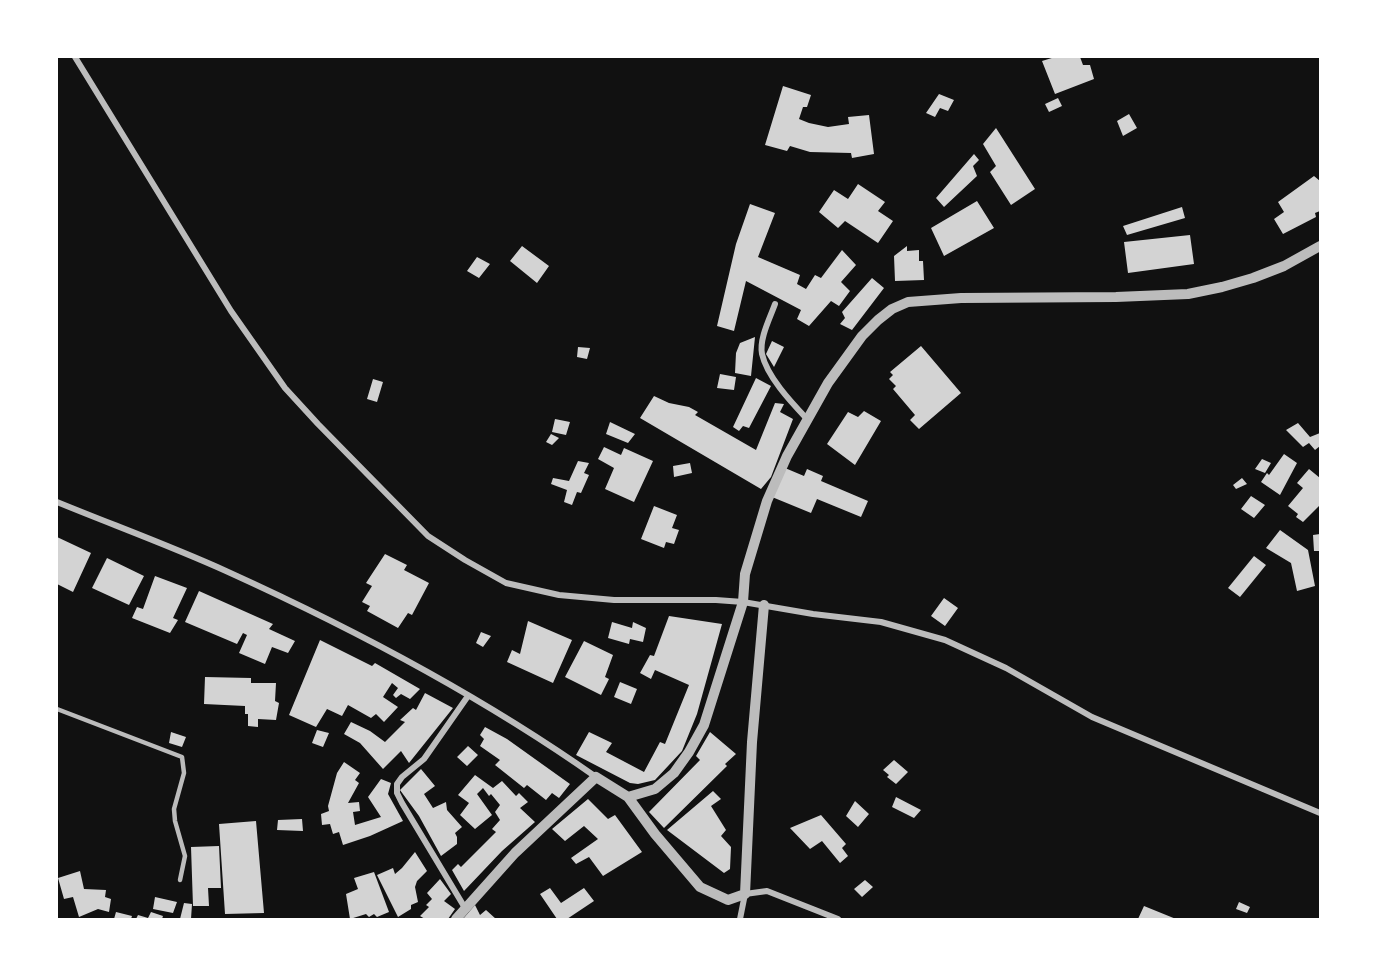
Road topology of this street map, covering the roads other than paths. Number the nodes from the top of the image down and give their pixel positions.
1 (75, 57) edge
2 (1320, 246) edge
3 (774, 304) dead end
4 (807, 420) junction
5 (57, 502) edge
6 (743, 602) junction
7 (764, 605) junction
8 (468, 696) junction
9 (57, 709) edge
10 (596, 777) junction
11 (628, 797) junction
12 (1320, 813) edge
13 (180, 880) dead end
14 (745, 894) junction
15 (465, 908) junction
16 (456, 919) edge
17 (740, 919) edge
18 (838, 919) edge

1 - 6 street
2 - 4 street
3 - 4 street
4 - 6 street
5 - 8 street
6 - 7 street
6 - 11 street
7 - 12 street
7 - 14 street
8 - 10 street
8 - 15 street
9 - 13 lane
10 - 11 street
10 - 15 street
11 - 14 street
14 - 17 street
14 - 18 street
15 - 16 street

